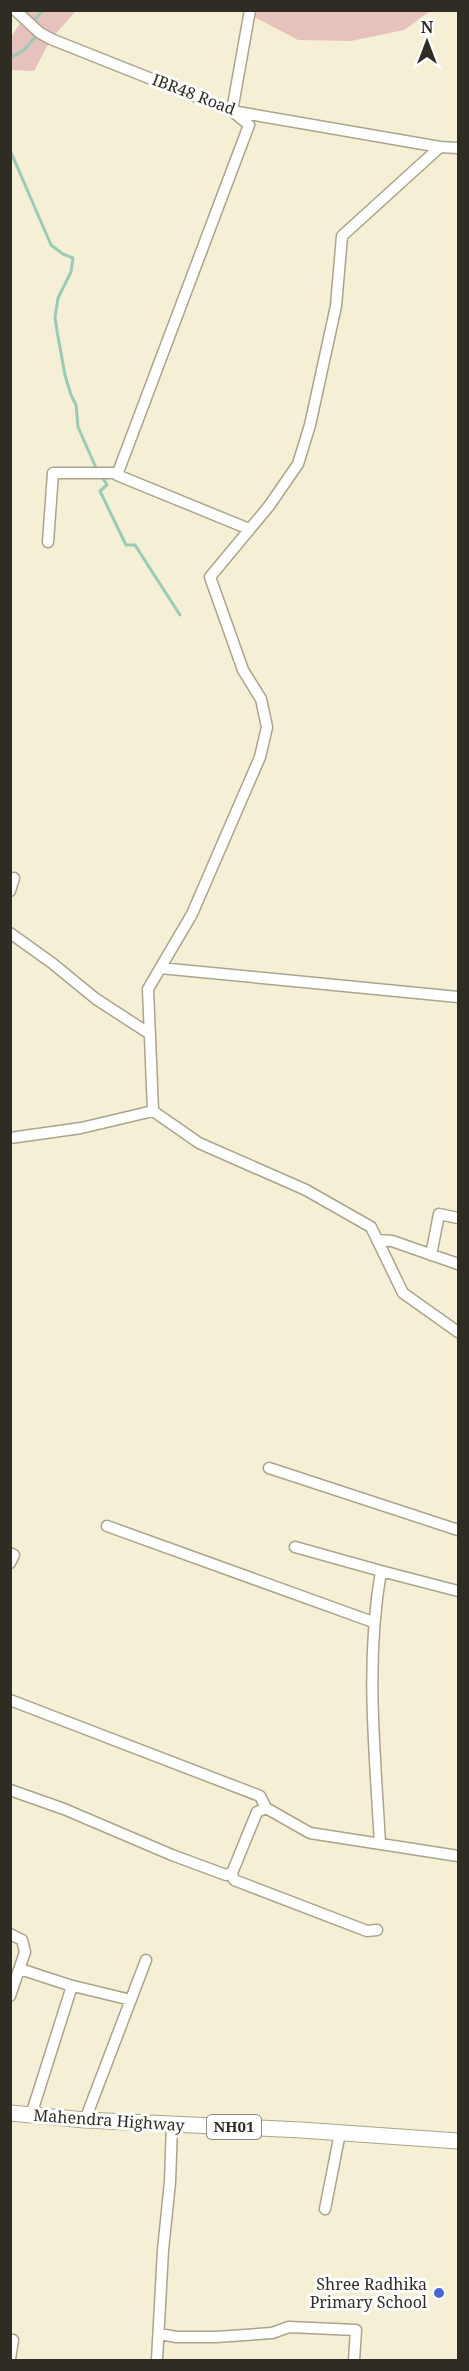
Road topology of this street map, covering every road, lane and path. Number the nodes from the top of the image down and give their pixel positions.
1 (15, 10) edge
2 (250, 10) edge
3 (232, 111) junction
4 (440, 147) junction
5 (459, 148) edge
6 (118, 473) junction
7 (249, 529) junction
8 (48, 542) dead end
9 (14, 878) dead end
10 (10, 891) edge
11 (10, 933) edge
12 (160, 968) junction
13 (459, 997) edge
14 (150, 1034) junction
15 (153, 1111) junction
16 (10, 1138) edge
17 (459, 1218) edge
18 (378, 1240) junction
19 (431, 1255) junction
20 (459, 1264) edge
21 (459, 1332) edge
22 (269, 1468) dead end
23 (107, 1526) dead end
24 (459, 1530) edge
25 (295, 1547) dead end
26 (10, 1553) edge
27 (10, 1563) edge
28 (381, 1571) junction
29 (459, 1591) edge
30 (373, 1622) junction
31 (10, 1700) edge
32 (10, 1790) edge
33 (266, 1809) junction
34 (380, 1844) junction
35 (459, 1856) edge
36 (232, 1873) junction
37 (377, 1930) dead end
38 (10, 1934) edge
39 (146, 1960) dead end
40 (20, 1969) junction
41 (72, 1986) junction
42 (10, 1996) edge
43 (131, 2000) junction
44 (10, 2113) edge
45 (31, 2115) junction
46 (86, 2120) junction
47 (172, 2124) junction
48 (340, 2133) junction
49 (459, 2141) edge
50 (325, 2209) dead end
51 (159, 2334) junction
52 (13, 2340) dead end
53 (10, 2359) edge
54 (157, 2361) edge
55 (354, 2361) edge

1 - 3 street, IBR48 Road
2 - 3 street
3 - 4 street, IBR48 Road
3 - 6 street
4 - 5 street, IBR48 Road
4 - 7 street
6 - 7 street
6 - 8 street
7 - 12 street
9 - 10 street
11 - 14 street
12 - 13 street
12 - 14 street
14 - 15 street
15 - 16 street
15 - 18 street
17 - 19 street
18 - 19 street
18 - 21 street
19 - 20 street
22 - 24 street
23 - 30 street
25 - 28 street
26 - 27 street
28 - 29 street
28 - 30 street
30 - 34 street
31 - 33 street
32 - 36 street
33 - 34 street
33 - 36 street
34 - 35 street
36 - 37 street
38 - 40 street
39 - 43 street
40 - 41 street
40 - 42 street
41 - 43 street
41 - 45 street
43 - 46 street
44 - 45 highway, Mahendra Highway / NH01
45 - 46 highway, Mahendra Highway / NH01
46 - 47 highway, Mahendra Highway / NH01
47 - 48 highway, Mahendra Highway / NH01
47 - 51 street
48 - 49 highway, Mahendra Highway / NH01
48 - 50 street
51 - 54 street
51 - 55 street
52 - 53 street

